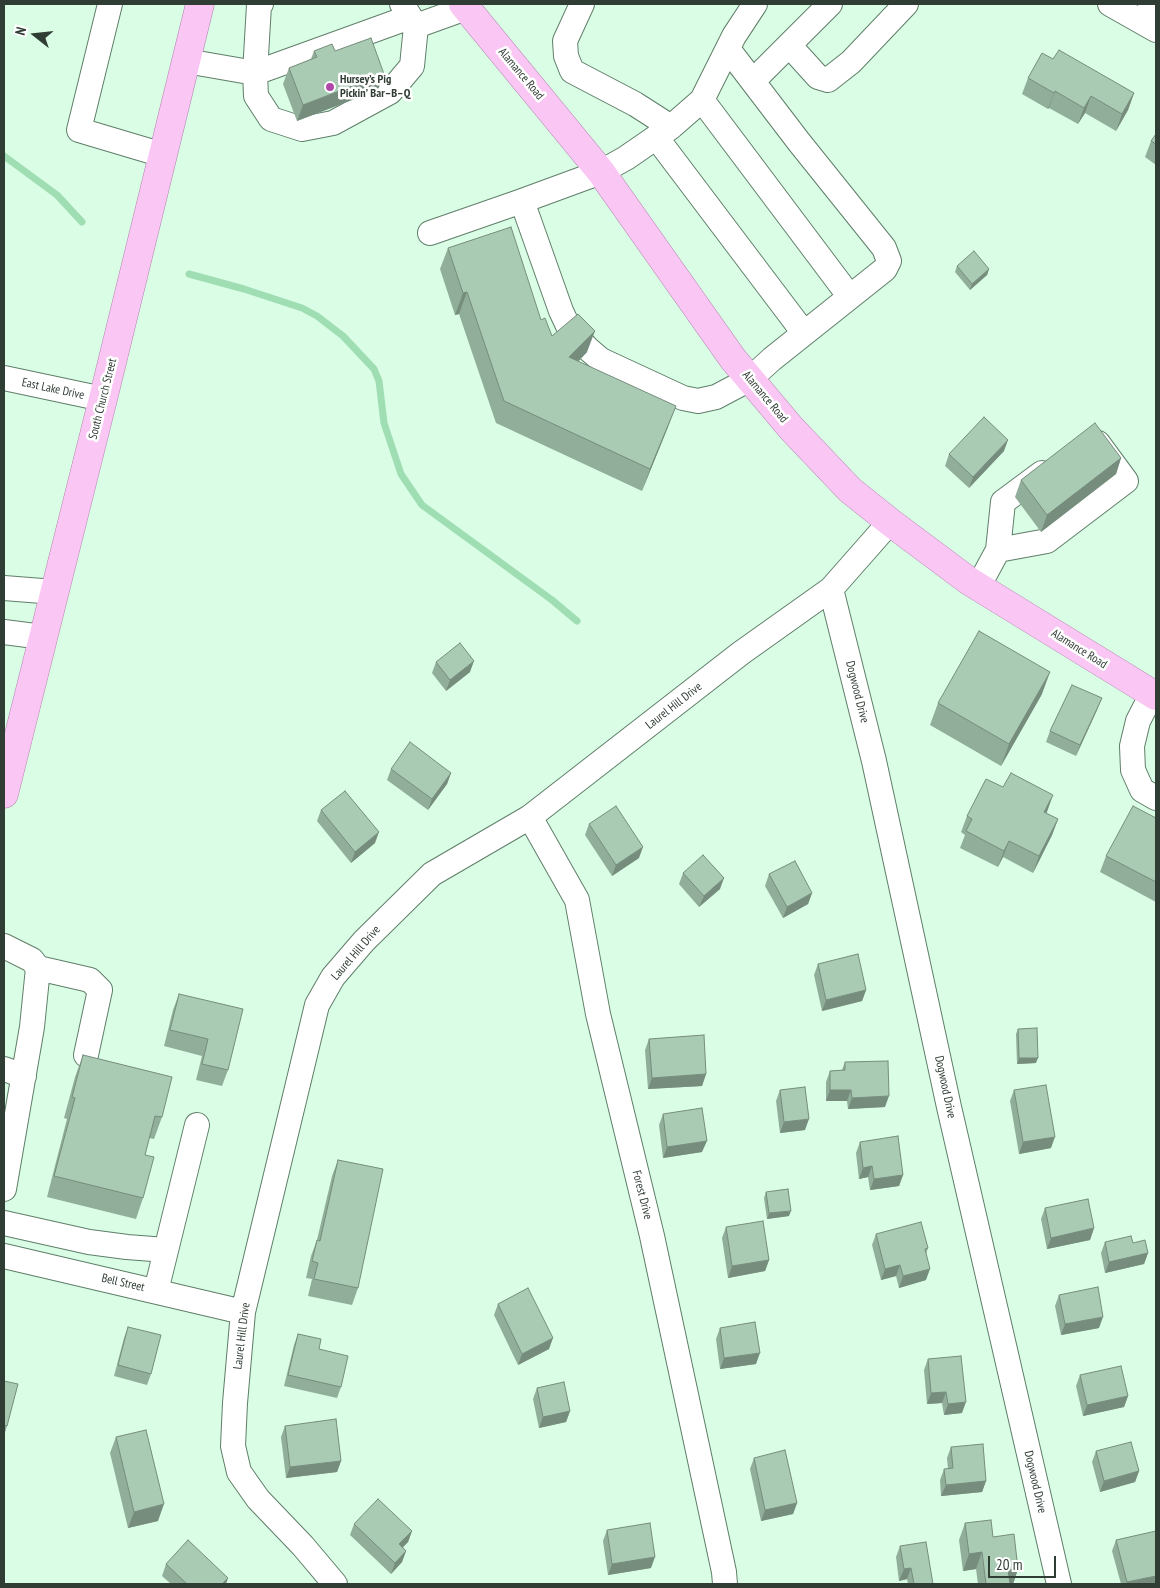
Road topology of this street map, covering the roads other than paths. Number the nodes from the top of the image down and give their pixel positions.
1 (110, 4) edge
2 (200, 4) edge
3 (262, 4) edge
4 (582, 4) edge
5 (755, 4) edge
6 (830, 4) edge
7 (906, 4) edge
8 (1110, 4) edge
9 (465, 6) edge
10 (409, 15) edge
11 (1151, 19) edge
12 (789, 45) junction
13 (728, 49) junction
14 (186, 61) junction
15 (255, 73) junction
16 (753, 82) junction
17 (702, 100) junction
18 (664, 132) junction
19 (163, 155) junction
20 (601, 172) junction
21 (522, 201) junction
22 (430, 233) dead end
23 (850, 297) junction
24 (804, 333) junction
25 (4, 378) edge
26 (750, 379) junction
27 (103, 399) junction
28 (890, 522) junction
29 (998, 550) junction
30 (978, 586) junction
31 (4, 588) edge
32 (831, 590) junction
33 (55, 592) junction
34 (4, 632) edge
35 (43, 637) junction
36 (1154, 695) edge
37 (5, 780) edge
38 (1156, 798) edge
39 (530, 817) junction
40 (4, 946) edge
41 (38, 968) junction
42 (86, 1055) edge
43 (14, 1073) edge
44 (197, 1125) dead end
45 (4, 1189) edge
46 (4, 1223) edge
47 (166, 1250) junction
48 (4, 1256) edge
49 (156, 1291) junction
50 (243, 1312) junction
51 (335, 1584) edge
52 (725, 1584) edge
53 (1059, 1584) edge

1 - 19 street
2 - 14 main road, South Church Street
3 - 15 street
4 - 18 street
5 - 13 street
6 - 12 street
7 - 12 street
8 - 11 street
9 - 10 street
9 - 20 main road, Alamance Road
10 - 15 street
10 - 15 street
12 - 16 street
13 - 16 street
13 - 17 street
14 - 15 street
14 - 19 main road, South Church Street
16 - 23 street
17 - 18 street
17 - 23 street
18 - 20 street
18 - 24 street
19 - 27 main road, South Church Street
20 - 21 street
20 - 26 main road, Alamance Road
21 - 22 street
21 - 26 street
23 - 24 street
24 - 26 street
25 - 27 street, East Lake Drive
26 - 28 main road, Alamance Road
27 - 33 main road, South Church Street
28 - 30 main road, Alamance Road
28 - 32 street, Laurel Hill Drive
29 - 29 street
29 - 30 street
30 - 36 main road, Alamance Road
31 - 33 street
32 - 39 street, Laurel Hill Drive
32 - 53 street, Dogwood Drive
33 - 35 main road, South Church Street
34 - 35 street
35 - 37 main road, South Church Street
36 - 38 street
39 - 50 street, Laurel Hill Drive
39 - 52 street, Forest Drive
40 - 41 street
41 - 42 street
41 - 43 street
43 - 45 street
44 - 47 street
46 - 47 street
47 - 49 street
48 - 49 street, Bell Street
49 - 50 street, Bell Street
50 - 51 street, Laurel Hill Drive

